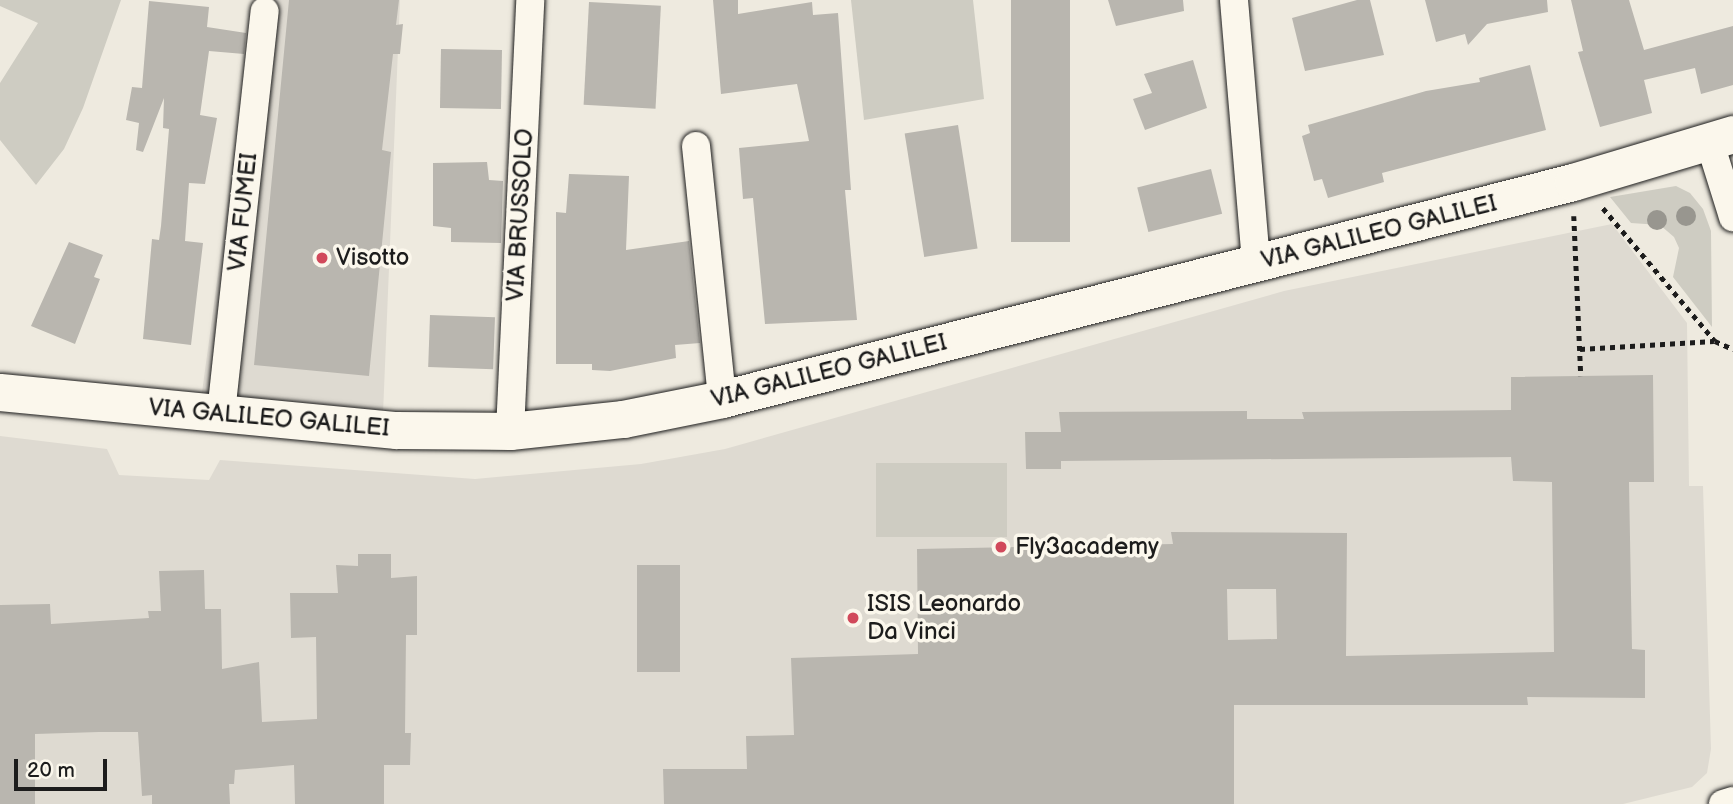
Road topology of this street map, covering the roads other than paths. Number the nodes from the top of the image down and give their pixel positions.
1 (530, 0) edge
2 (1234, 0) edge
3 (265, 11) dead end
4 (696, 146) dead end
5 (1722, 146) edge
6 (1733, 217) edge
7 (1256, 263) junction
8 (0, 392) edge
9 (722, 399) junction
10 (222, 413) junction
11 (510, 431) junction
12 (1733, 802) edge
13 (1723, 804) edge

1 - 11 street, VIA BRUSSOLO
2 - 7 street
3 - 10 street, VIA FUMEI
4 - 9 street
5 - 6 street
5 - 7 street, VIA GALILEO GALILEI
7 - 9 street, VIA GALILEO GALILEI
8 - 10 street, VIA GALILEO GALILEI
9 - 11 street, VIA GALILEO GALILEI
10 - 11 street, VIA GALILEO GALILEI
12 - 13 street

